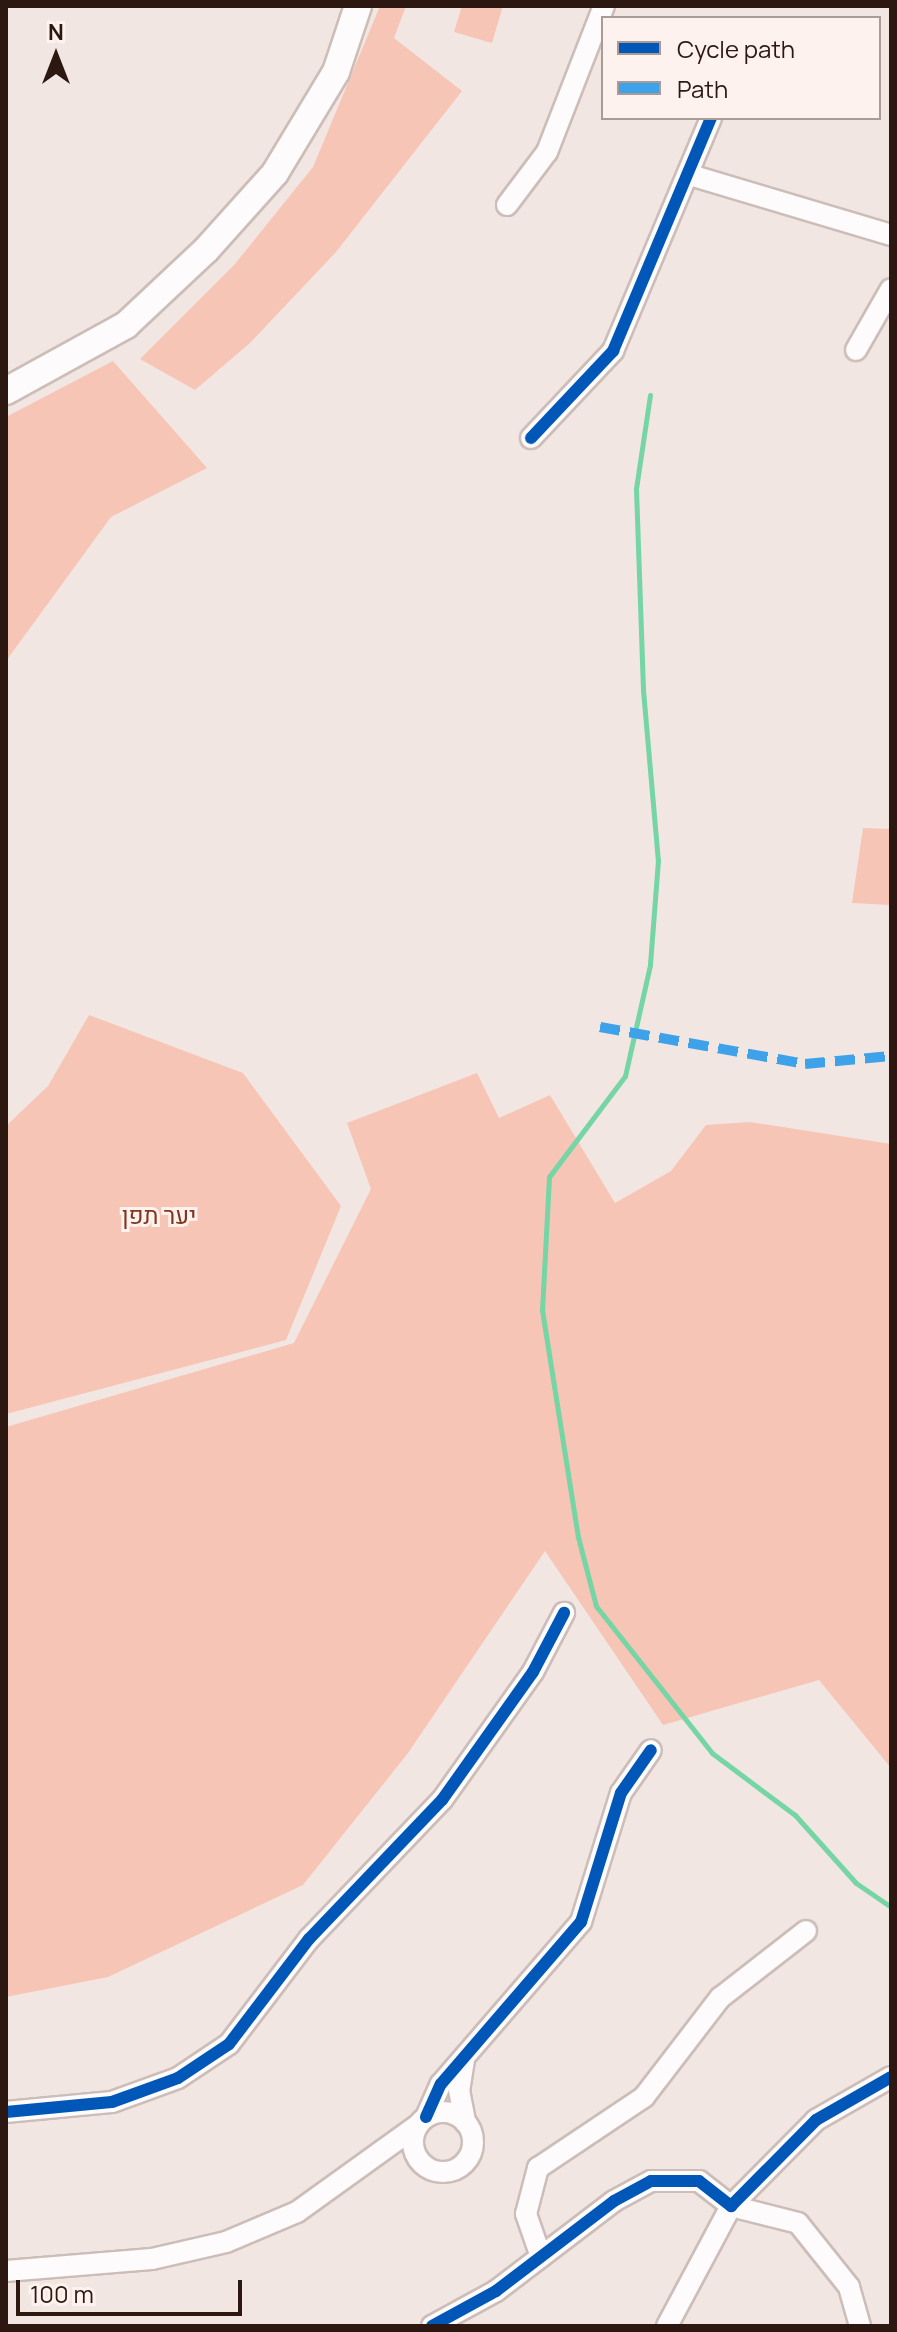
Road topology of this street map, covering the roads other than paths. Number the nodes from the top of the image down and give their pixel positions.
1 (358, 6) edge
2 (604, 6) edge
3 (710, 120) edge
4 (690, 175) junction
5 (507, 205) dead end
6 (891, 235) edge
7 (891, 289) edge
8 (856, 350) dead end
9 (6, 391) edge
10 (531, 438) dead end
11 (564, 1613) dead end
12 (651, 1750) dead end
13 (806, 1931) dead end
14 (464, 2060) junction
15 (891, 2077) edge
16 (6, 2112) edge
17 (422, 2121) junction
18 (465, 2122) junction
19 (418, 2158) junction
20 (372, 2159) junction
21 (731, 2206) junction
22 (541, 2257) junction
23 (6, 2271) edge
24 (432, 2326) edge
25 (667, 2326) edge
26 (860, 2326) edge

1 - 9 main road
2 - 5 street
3 - 4 street
4 - 6 street
4 - 10 street
7 - 8 street
11 - 16 street
12 - 14 street
13 - 22 street
14 - 17 street
14 - 18 street
15 - 21 street
17 - 18 street
17 - 19 street
17 - 20 street
18 - 19 street
19 - 20 street
20 - 23 street
21 - 22 street
21 - 25 street
21 - 26 street
22 - 24 street

